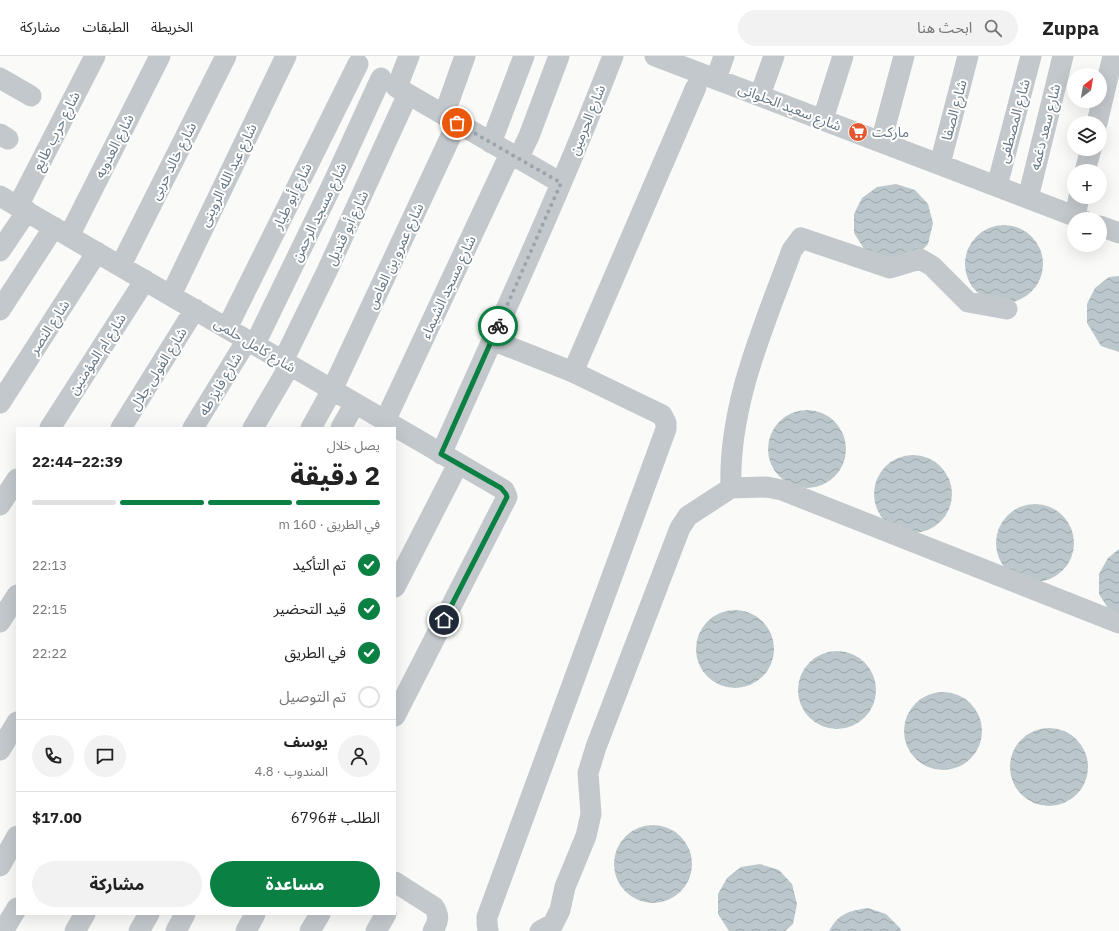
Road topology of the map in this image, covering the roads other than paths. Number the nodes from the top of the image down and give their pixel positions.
1 (95, 56) edge
2 (160, 56) edge
3 (226, 56) edge
4 (286, 56) edge
5 (409, 56) edge
6 (465, 56) edge
7 (524, 56) edge
8 (559, 56) edge
9 (613, 56) edge
10 (724, 56) edge
11 (774, 56) edge
12 (843, 56) edge
13 (904, 56) edge
14 (968, 56) edge
15 (1031, 56) edge
16 (1063, 56) edge
17 (1113, 56) edge
18 (662, 57) edge
19 (350, 59) edge
20 (0, 78) edge
21 (716, 79) junction
22 (395, 86) junction
23 (696, 87) dead end
24 (30, 96) dead end
25 (760, 96) junction
26 (1099, 116) edge
27 (450, 119) junction
28 (823, 119) junction
29 (881, 142) junction
30 (491, 143) junction
31 (514, 156) junction
32 (940, 164) junction
33 (561, 183) junction
34 (997, 186) junction
35 (0, 196) edge
36 (1028, 198) junction
37 (22, 209) junction
38 (1079, 211) edge
39 (1107, 229) edge
40 (62, 231) junction
41 (1119, 233) edge
42 (0, 251) edge
43 (97, 252) junction
44 (121, 266) junction
45 (145, 280) junction
46 (171, 295) junction
47 (195, 309) junction
48 (1007, 309) dead end
49 (0, 310) edge
50 (227, 328) junction
51 (492, 340) junction
52 (251, 342) junction
53 (287, 363) junction
54 (573, 372) junction
55 (332, 390) junction
56 (0, 402) edge
57 (354, 403) junction
58 (51, 427) edge
59 (122, 427) edge
60 (195, 427) edge
61 (254, 427) edge
62 (312, 427) edge
63 (342, 427) edge
64 (387, 427) edge
65 (396, 427) edge
66 (396, 433) edge
67 (450, 459) junction
68 (16, 481) edge
69 (731, 488) junction
70 (0, 505) edge
71 (396, 585) edge
72 (16, 597) edge
73 (0, 622) edge
74 (1119, 623) edge
75 (396, 714) edge
76 (16, 724) edge
77 (0, 750) edge
78 (16, 838) edge
79 (0, 866) edge
80 (397, 889) edge
81 (16, 910) edge
82 (84, 915) edge
83 (148, 915) edge
84 (184, 915) edge
85 (254, 915) edge
86 (319, 915) edge
87 (385, 915) edge
88 (436, 926) edge
89 (3, 931) edge
90 (75, 931) edge
91 (139, 931) edge
92 (176, 931) edge
93 (246, 931) edge
94 (310, 931) edge
95 (376, 931) edge
96 (488, 931) edge
97 (540, 931) edge

1 - 37 street, شارع حرب طايع
2 - 40 street, شارع العدويه
3 - 44 street, شارع خالد حربى
4 - 46 street, شارع عبد الله الروينى
5 - 22 street
6 - 27 street, شارع عمرو بن العاص
7 - 30 street
8 - 31 street, شارع مسجد الشيماء
9 - 33 street, شارع الحرمين
10 - 21 street
11 - 25 street
12 - 28 street
13 - 29 street
14 - 32 street, شارع الصفا
15 - 34 street, شارع المصطفى
16 - 36 street, شارع سعد دغمه
17 - 26 street
18 - 21 street, شارع سعيد الحلوانى
19 - 22 street
19 - 50 street, شارع أبو طيار
20 - 24 street
21 - 25 street, شارع سعيد الحلوانى
22 - 27 street
22 - 52 street, شارع مسجد الرحمن
22 - 53 street, شارع أبو قنديل
23 - 54 street
25 - 28 street, شارع سعيد الحلوانى
27 - 30 street
27 - 55 street, شارع عمرو بن العاص
28 - 29 street, شارع سعيد الحلوانى
29 - 32 street, شارع سعيد الحلوانى
30 - 31 street
31 - 33 street
31 - 65 street, شارع مسجد الشيماء
32 - 34 street, شارع سعيد الحلوانى
33 - 51 street, شارع الحرمين
34 - 36 street, شارع سعيد الحلوانى
35 - 37 street, شارع كامل حلمى
36 - 38 street, شارع سعيد الحلوانى
37 - 40 street, شارع كامل حلمى
37 - 42 street, شارع حرب طايع
39 - 41 street
40 - 43 street, شارع كامل حلمى
40 - 49 street, شارع العدويه
43 - 44 street, شارع كامل حلمى
43 - 56 street, شارع النصر
44 - 45 street, شارع كامل حلمى
45 - 46 street, شارع كامل حلمى
45 - 58 street, شارع ام المؤمنين
46 - 47 street, شارع كامل حلمى
47 - 50 street, شارع كامل حلمى
47 - 59 street, شارع الفولى جلال
48 - 69 street
50 - 52 street, شارع كامل حلمى
51 - 54 street
51 - 67 street, شارع الحرمين
52 - 53 street, شارع كامل حلمى
52 - 60 street, شارع فايز طه
53 - 55 street, شارع كامل حلمى
53 - 61 street, شارع أبو قنديل
54 - 96 street
55 - 57 street, شارع كامل حلمى
55 - 62 street, شارع عمرو بن العاص
57 - 63 street
57 - 64 street, شارع كامل حلمى
66 - 67 street, شارع كامل حلمى
67 - 71 street, شارع الحرمين
67 - 75 street, شارع كامل حلمى
68 - 70 street
69 - 74 street
69 - 97 street
72 - 73 street
76 - 77 street
78 - 79 street
80 - 88 street
81 - 89 street
82 - 90 street
83 - 91 street
84 - 92 street
85 - 93 street
86 - 94 street
87 - 95 street

